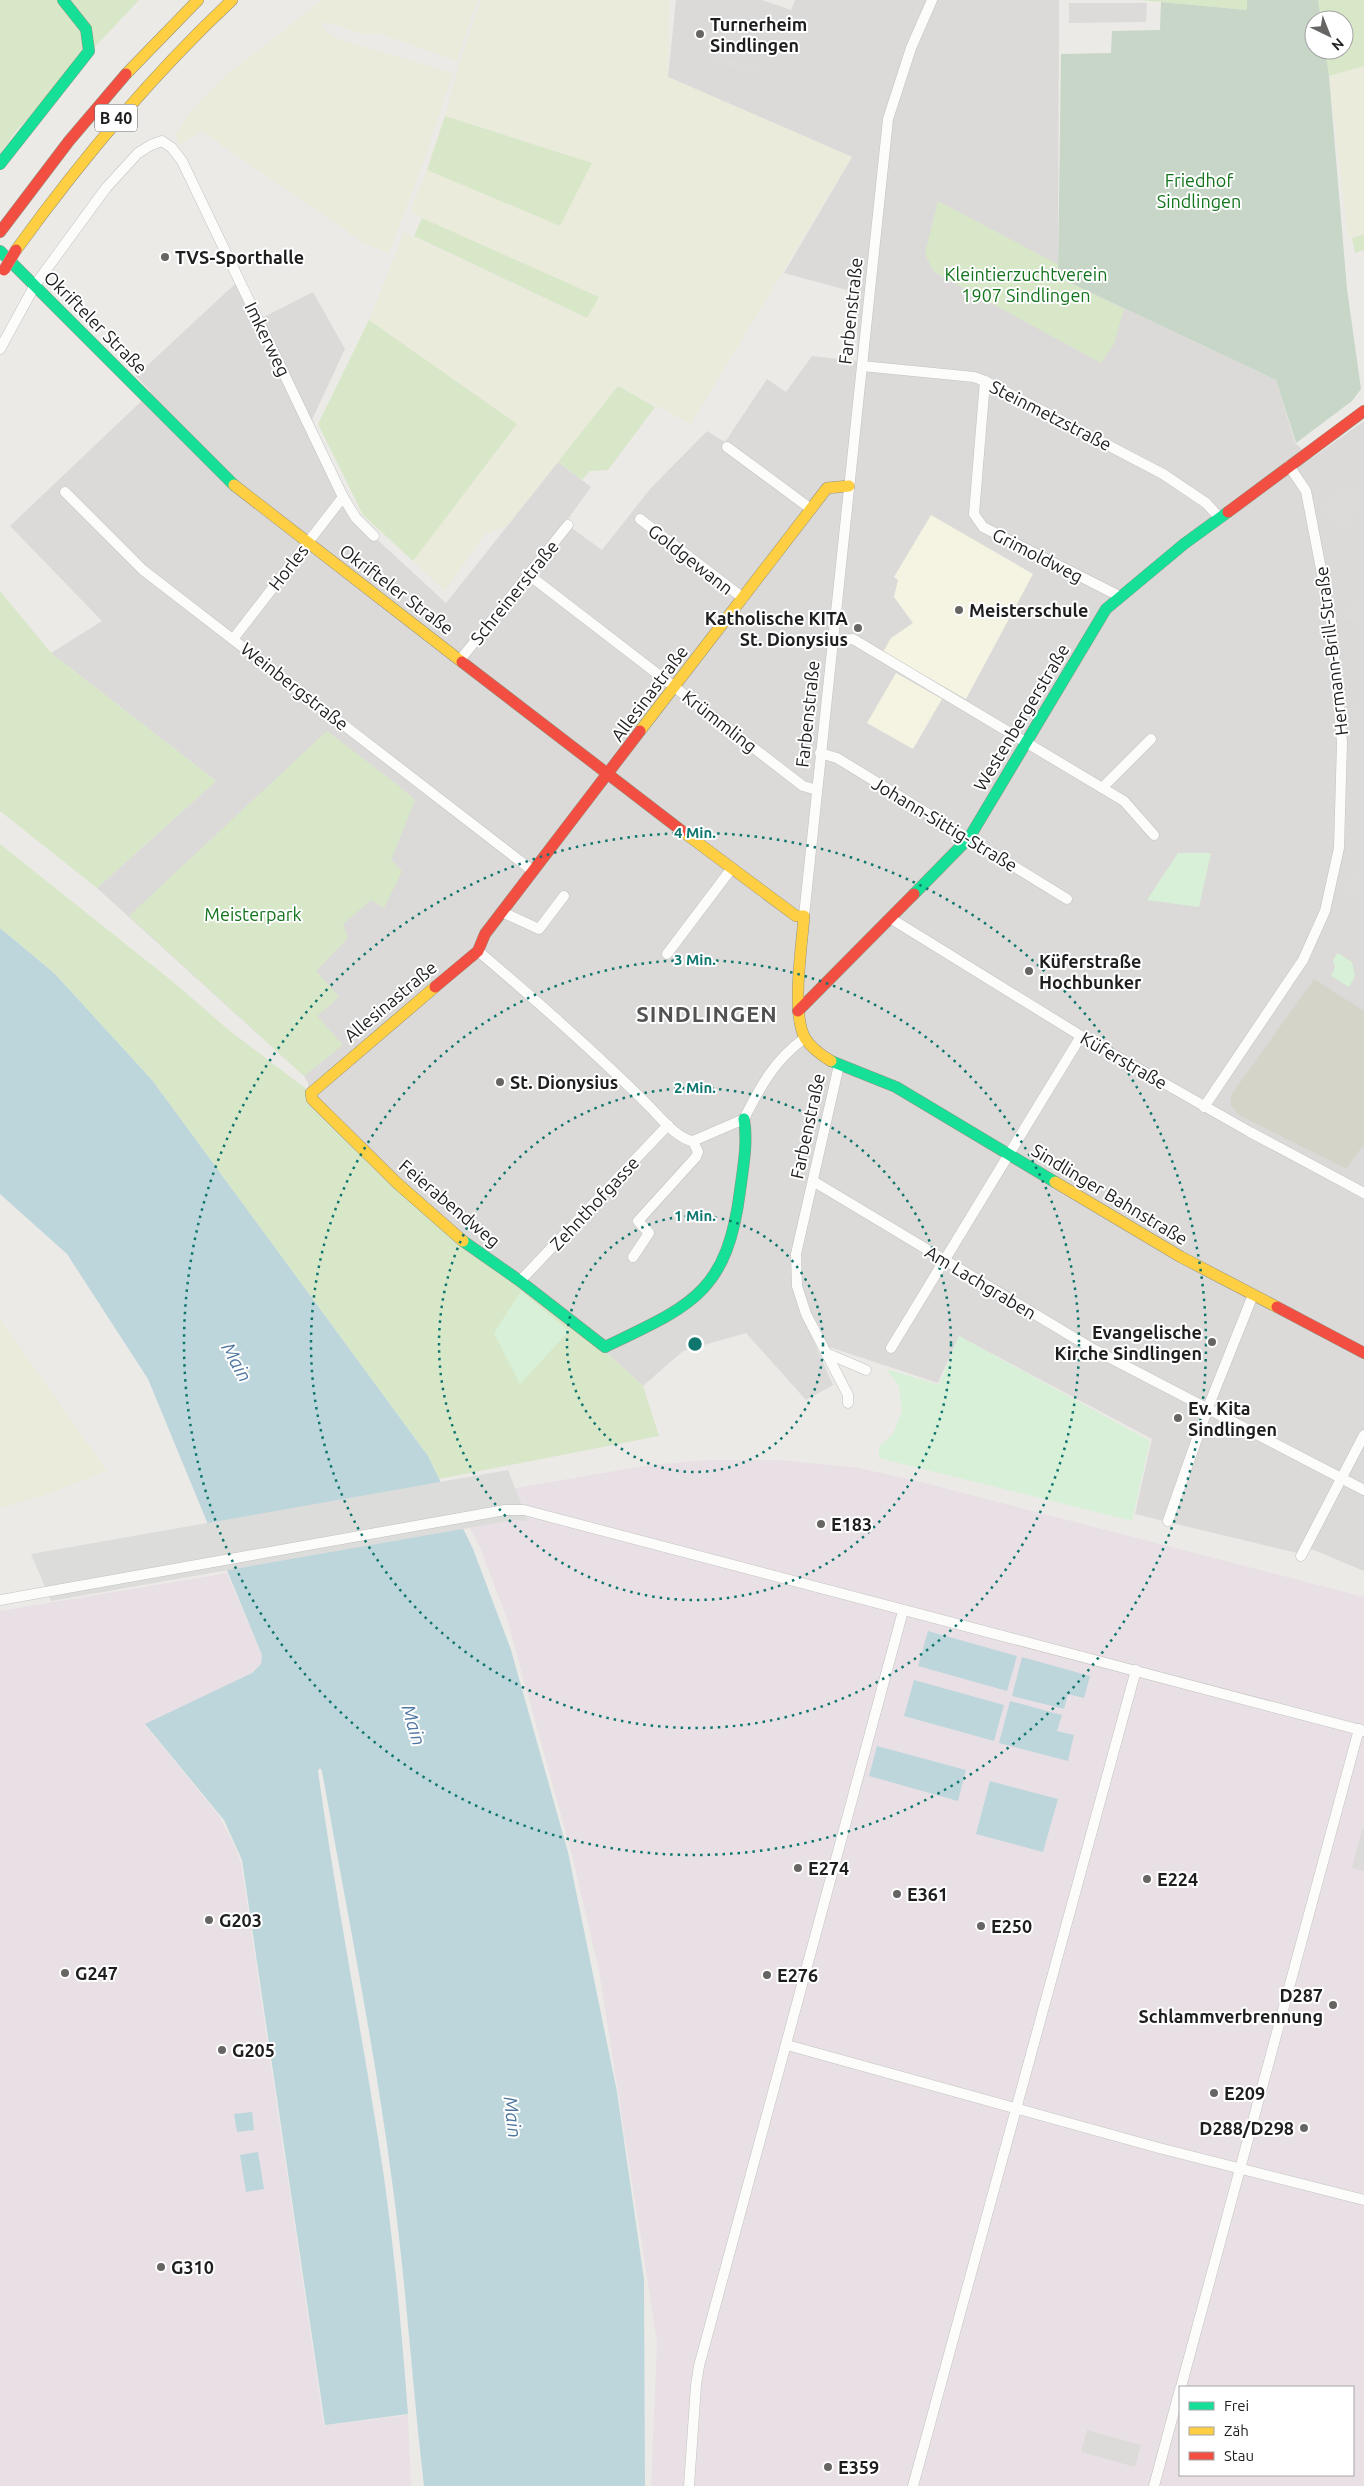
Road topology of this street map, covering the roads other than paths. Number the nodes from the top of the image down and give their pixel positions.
1 (63, 0) edge
2 (198, 0) edge
3 (232, 0) edge
4 (932, 0) edge
5 (0, 164) edge
6 (0, 232) edge
7 (0, 251) edge
8 (2, 273) edge
9 (35, 285) junction
10 (0, 349) edge
11 (862, 366) junction
12 (985, 381) junction
13 (1364, 410) edge
14 (727, 447) dead end
15 (1289, 466) junction
16 (849, 486) junction
17 (65, 492) dead end
18 (343, 497) junction
19 (811, 509) junction
20 (1220, 518) junction
21 (640, 519) dead end
22 (568, 525) dead end
23 (374, 536) dead end
24 (307, 542) junction
25 (529, 575) junction
26 (1119, 596) junction
27 (743, 598) junction
28 (234, 638) junction
29 (832, 641) junction
30 (460, 660) junction
31 (675, 687) junction
32 (1150, 739) dead end
33 (1026, 742) junction
34 (820, 753) junction
35 (608, 775) junction
36 (1102, 788) junction
37 (817, 790) junction
38 (1154, 835) dead end
39 (969, 838) junction
40 (732, 868) junction
41 (533, 871) junction
42 (564, 896) dead end
43 (1067, 899) dead end
44 (502, 912) junction
45 (804, 916) junction
46 (890, 918) junction
47 (478, 951) junction
48 (667, 954) dead end
49 (798, 1011) junction
50 (1082, 1036) junction
51 (805, 1038) junction
52 (838, 1065) junction
53 (312, 1090) joint
54 (1204, 1107) junction
55 (744, 1118) junction
56 (668, 1125) junction
57 (693, 1141) junction
58 (1010, 1155) junction
59 (813, 1181) junction
60 (1364, 1193) edge
61 (633, 1257) dead end
62 (945, 1260) junction
63 (520, 1281) junction
64 (1253, 1295) junction
65 (891, 1348) dead end
66 (1364, 1352) edge
67 (826, 1353) junction
68 (866, 1370) dead end
69 (848, 1403) dead end
70 (1207, 1410) junction
71 (1364, 1435) edge
72 (1342, 1479) junction
73 (1364, 1490) edge
74 (1168, 1520) dead end
75 (1301, 1556) dead end
76 (0, 1600) edge
77 (903, 1611) junction
78 (1136, 1670) junction
79 (1361, 1730) edge
80 (787, 2045) junction
81 (1017, 2108) junction
82 (1240, 2168) junction
83 (1364, 2200) edge
84 (1181, 2386) edge
85 (1179, 2392) edge
86 (689, 2486) edge
87 (913, 2486) edge
88 (1154, 2486) edge

1 - 5 main road
2 - 6 main road, B 40
3 - 8 main road, B 40, bridge
4 - 11 street, Farbenstraße
7 - 9 main road, Okrifteler Straße
9 - 10 street
9 - 18 street, Imkerweg
9 - 24 main road, Okrifteler Straße
11 - 12 street, Steinmetzstraße
11 - 16 street, Farbenstraße
12 - 20 street, Steinmetzstraße
12 - 26 street, Grimoldweg
13 - 15 main road, Westenbergerstraße
14 - 19 street
15 - 20 main road, Westenbergerstraße
15 - 54 street, Hermann-Brill-Straße
16 - 19 main road, Allesinastraße
16 - 29 street, Farbenstraße
17 - 28 street, Weinbergstraße
18 - 23 street, Imkerweg
18 - 24 street, Horles
19 - 27 main road, Allesinastraße
20 - 26 main road, Westenbergerstraße
21 - 27 street, Goldgewann
22 - 25 street, Schreinerstraße
24 - 28 street, Horles
24 - 30 main road, Okrifteler Straße
25 - 30 street, Schreinerstraße
25 - 31 street, Krümmling
26 - 33 main road, Westenbergerstraße
27 - 31 main road, Allesinastraße
28 - 41 street, Weinbergstraße
29 - 33 street
29 - 34 street, Farbenstraße
30 - 35 main road, Okrifteler Straße
31 - 35 main road, Allesinastraße
31 - 37 street, Krümmling
32 - 36 street
33 - 36 street
33 - 39 main road, Westenbergerstraße
34 - 37 street, Farbenstraße
34 - 39 street, Johann-Sittig-Straße
35 - 40 main road, Okrifteler Straße
35 - 41 main road, Allesinastraße
36 - 38 street
37 - 45 street, Farbenstraße
39 - 43 street, Johann-Sittig-Straße
39 - 46 main road, Westenbergerstraße
40 - 45 main road, Okrifteler Straße
40 - 48 street
41 - 44 main road, Allesinastraße
42 - 44 street
44 - 47 main road, Allesinastraße
45 - 49 main road, Farbenstraße
46 - 49 main road, Westenbergerstraße
46 - 50 street, Küferstraße
47 - 53 main road, Allesinastraße
47 - 56 street
49 - 51 main road, Farbenstraße
50 - 54 street, Küferstraße
50 - 58 street
51 - 52 main road, Farbenstraße
51 - 55 street
52 - 58 main road, Sindlinger Bahnstraße
52 - 59 street, Farbenstraße
53 - 63 main road, Feierabendweg
54 - 60 street, Küferstraße
55 - 57 street
55 - 63 main road, Feierabendweg
56 - 57 street
56 - 63 street, Zehnthofgasse
57 - 61 street
58 - 62 street
58 - 64 main road, Sindlinger Bahnstraße
59 - 62 street, Am Lachgraben
59 - 67 street, Farbenstraße
62 - 65 street
62 - 70 street, Am Lachgraben
64 - 66 main road, Sindlinger Bahnstraße
64 - 70 street
67 - 68 street
67 - 69 street, Farbenstraße
70 - 72 street, Am Lachgraben
70 - 74 street
71 - 72 street
72 - 73 street, Am Lachgraben
72 - 75 street
76 - 77 street
77 - 78 street
77 - 80 street
78 - 79 street
78 - 81 street
79 - 82 street
80 - 81 street
80 - 86 street
81 - 82 street
81 - 87 street
82 - 83 street
82 - 84 street
85 - 88 street

